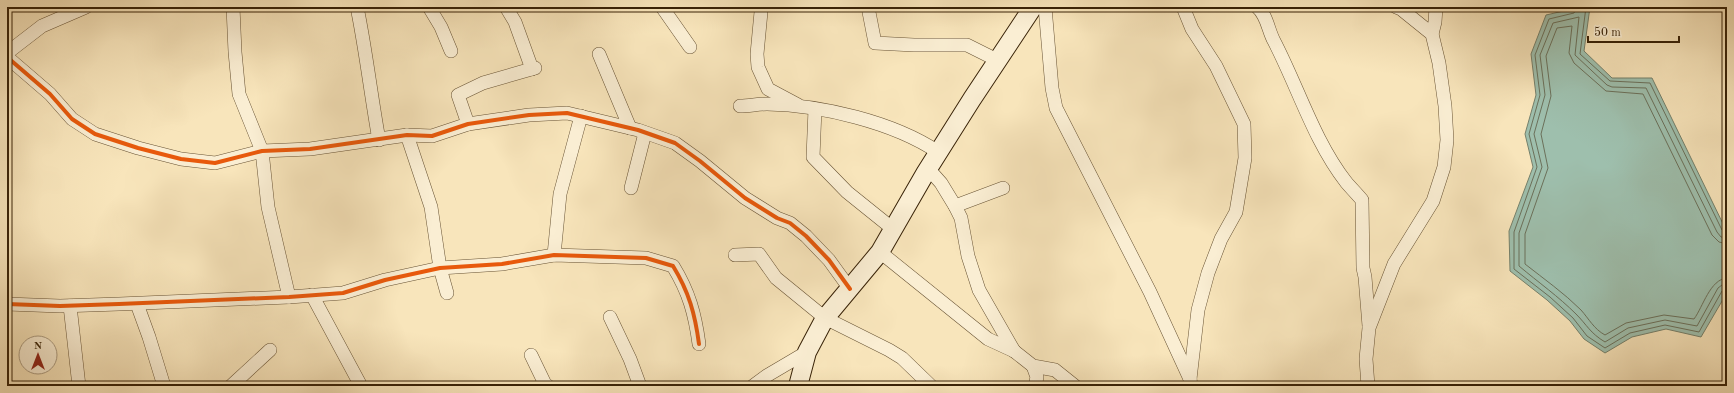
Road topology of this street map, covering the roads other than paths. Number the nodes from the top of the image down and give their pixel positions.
1 (86, 7) edge
2 (233, 7) edge
3 (357, 7) edge
4 (506, 7) edge
5 (662, 7) edge
6 (868, 7) edge
7 (1033, 7) edge
8 (1045, 7) edge
9 (1184, 7) edge
10 (1257, 7) edge
11 (1396, 7) edge
12 (1436, 7) edge
13 (433, 8) edge
14 (761, 12) dead end
15 (1432, 34) junction
16 (690, 47) dead end
17 (451, 51) dead end
18 (7, 53) edge
19 (599, 54) dead end
20 (7, 57) edge
21 (997, 60) junction
22 (740, 106) dead end
23 (809, 108) junction
24 (581, 116) junction
25 (468, 124) junction
26 (630, 128) junction
27 (645, 133) junction
28 (407, 135) junction
29 (379, 140) junction
30 (262, 151) junction
31 (938, 152) junction
32 (926, 172) junction
33 (631, 188) dead end
34 (1003, 188) dead end
35 (955, 206) junction
36 (893, 229) junction
37 (880, 252) junction
38 (554, 255) junction
39 (735, 255) dead end
40 (440, 268) junction
41 (850, 289) junction
42 (447, 293) dead end
43 (312, 295) junction
44 (289, 298) junction
45 (7, 304) edge
46 (137, 304) junction
47 (70, 306) junction
48 (610, 317) dead end
49 (826, 318) junction
50 (1369, 328) junction
51 (699, 344) dead end
52 (270, 350) dead end
53 (1014, 351) junction
54 (806, 352) junction
55 (531, 355) dead end
56 (1033, 366) junction
57 (1191, 382) edge
58 (79, 386) edge
59 (164, 386) edge
60 (231, 386) edge
61 (362, 386) edge
62 (548, 386) edge
63 (640, 386) edge
64 (753, 386) edge
65 (798, 386) edge
66 (932, 386) edge
67 (1035, 386) edge
68 (1075, 386) edge
69 (1368, 386) edge

1 - 18 street
2 - 30 street
3 - 29 street
4 - 25 street
5 - 16 street
6 - 21 street
7 - 21 main road
8 - 57 street
9 - 57 street
10 - 50 street
11 - 15 street
12 - 15 street
13 - 17 street
14 - 23 street
15 - 50 street
19 - 26 street
20 - 30 street
21 - 31 main road
22 - 23 street
23 - 31 street
23 - 36 street
24 - 25 street
24 - 26 street
24 - 38 street
25 - 28 street
26 - 27 street
27 - 33 street
27 - 41 street
28 - 29 street
28 - 40 street
29 - 30 street
30 - 44 street
31 - 32 main road
32 - 35 street
32 - 36 main road
34 - 35 street
35 - 53 street
36 - 37 main road
37 - 41 main road
37 - 53 street
38 - 40 street
38 - 51 street
39 - 49 street
40 - 42 street
40 - 43 street
41 - 49 main road
43 - 44 street
43 - 61 street
44 - 46 street
45 - 47 street
46 - 47 street
46 - 59 street
47 - 58 street
48 - 63 street
49 - 54 main road
49 - 66 street
50 - 69 street
52 - 60 street
53 - 56 street
54 - 64 street
54 - 65 main road
55 - 62 street
56 - 67 street
56 - 68 street

